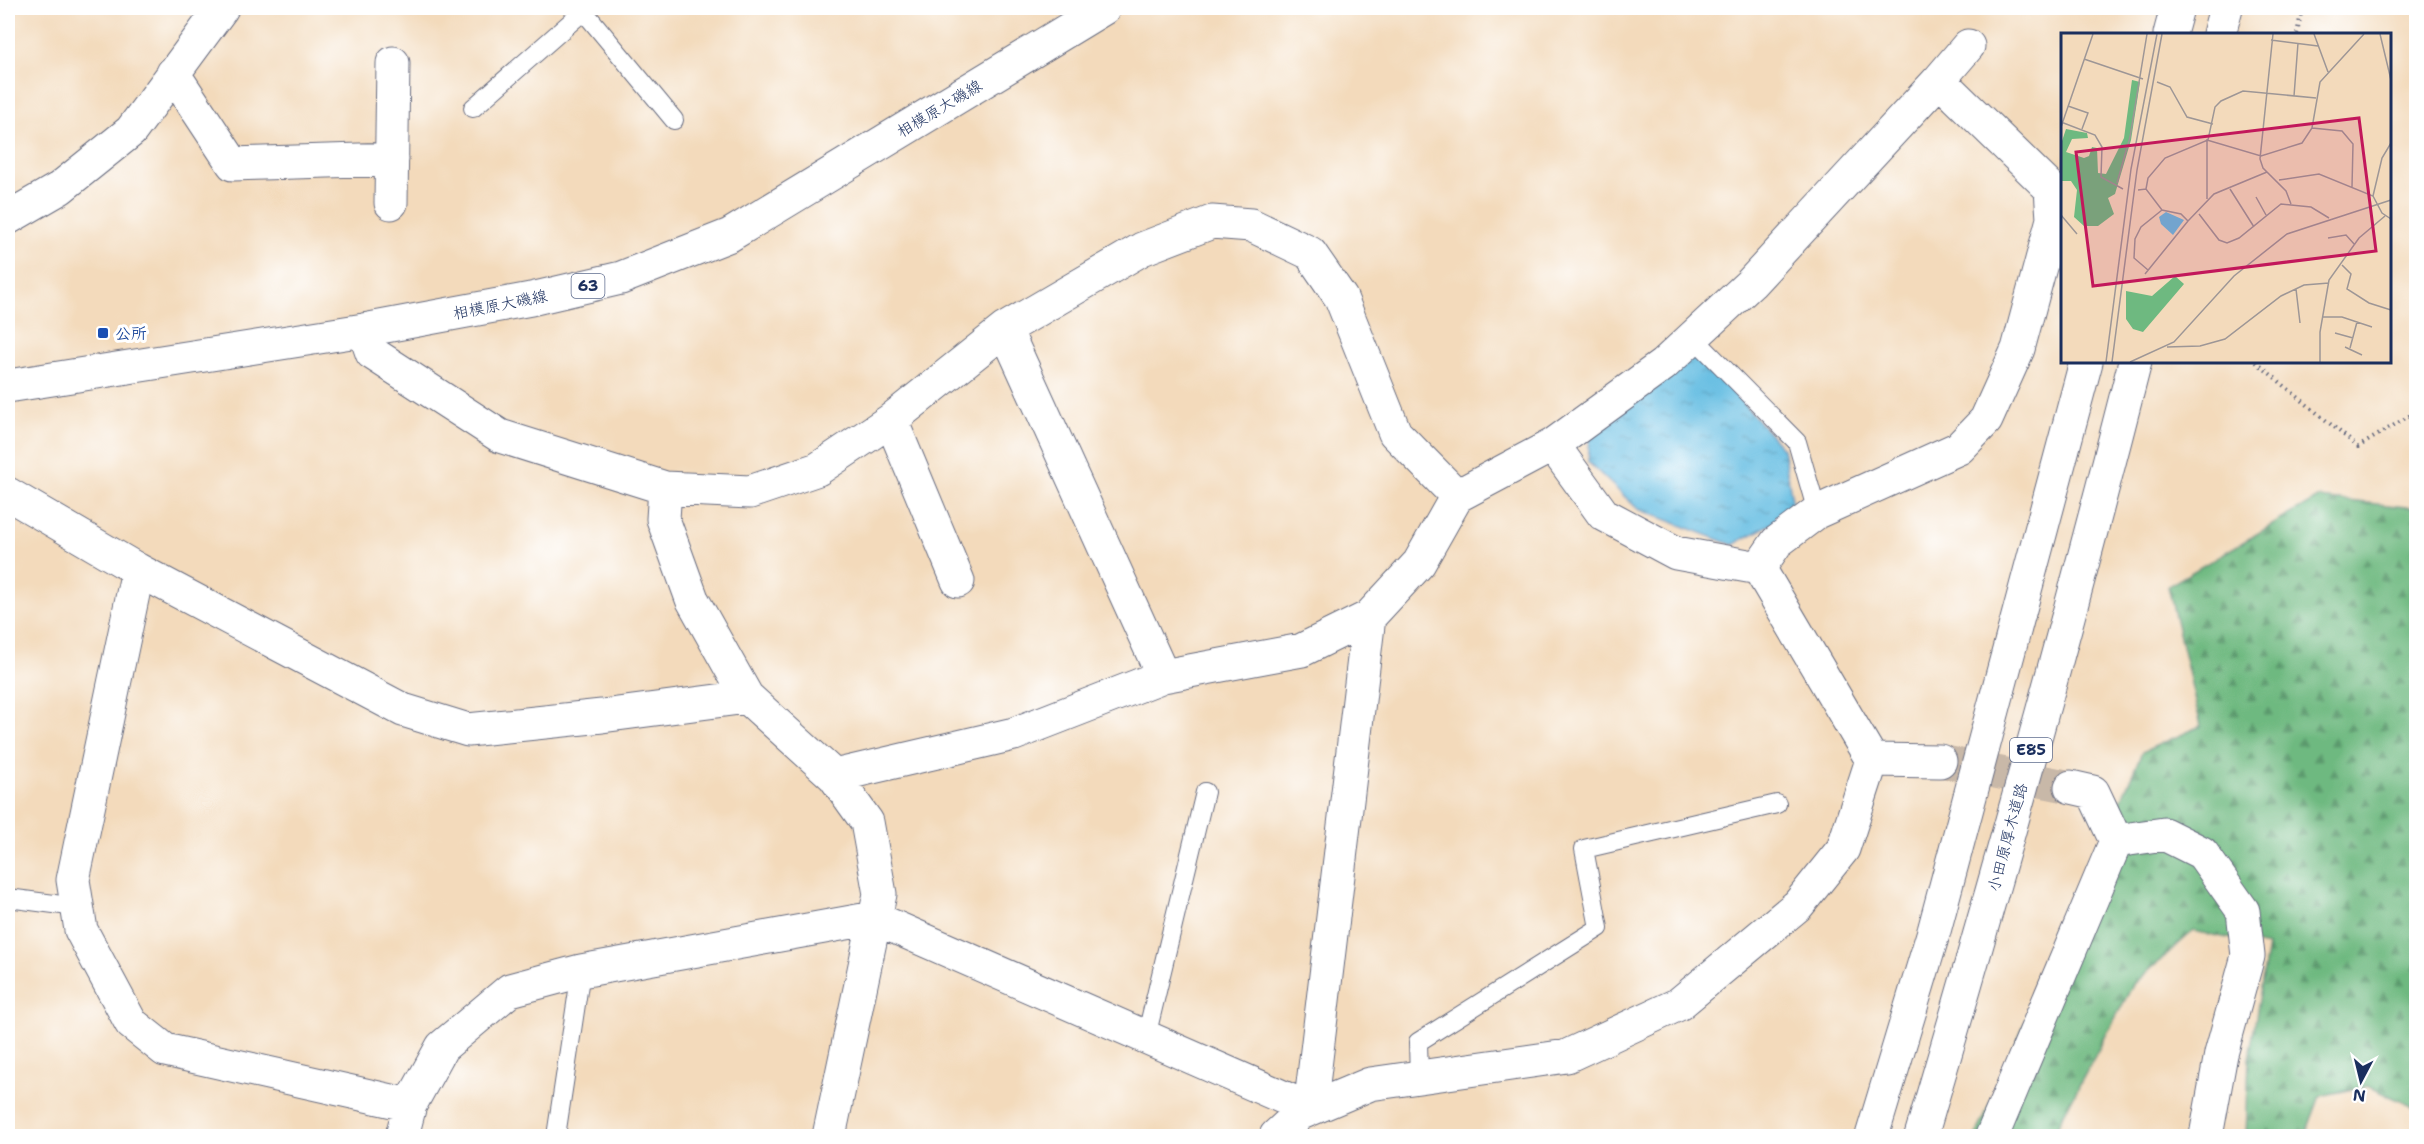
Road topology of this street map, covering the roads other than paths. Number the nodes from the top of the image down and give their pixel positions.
1 (584, 8) edge
2 (1104, 8) edge
3 (2177, 8) edge
4 (2226, 8) edge
5 (210, 12) edge
6 (2170, 33) edge
7 (2219, 33) edge
8 (1968, 46) dead end
9 (393, 63) dead end
10 (173, 73) junction
11 (1939, 80) junction
12 (473, 108) dead end
13 (674, 120) dead end
14 (392, 159) junction
15 (391, 203) dead end
16 (8, 218) edge
17 (1005, 329) junction
18 (364, 330) junction
19 (1693, 337) junction
20 (2086, 363) edge
21 (2135, 363) edge
22 (8, 386) edge
23 (891, 420) junction
24 (1553, 445) junction
25 (665, 488) junction
26 (8, 494) edge
27 (1456, 496) junction
28 (1817, 512) junction
29 (1759, 568) junction
30 (138, 570) junction
31 (958, 581) dead end
32 (1369, 617) junction
33 (1163, 676) junction
34 (747, 697) junction
35 (1872, 760) junction
36 (1940, 761) tunnel mouth
37 (834, 776) junction
38 (2071, 787) tunnel mouth
39 (1206, 792) dead end
40 (1778, 804) dead end
41 (2116, 841) junction
42 (8, 898) edge
43 (77, 907) junction
44 (874, 918) junction
45 (581, 971) junction
46 (1146, 1037) junction
47 (1419, 1077) junction
48 (410, 1105) junction
49 (1310, 1109) junction
50 (402, 1137) edge
51 (556, 1137) edge
52 (829, 1137) edge
53 (1276, 1137) edge
54 (1872, 1137) edge
55 (1921, 1137) edge
56 (1992, 1137) edge
57 (2206, 1137) edge

1 - 12 lane
1 - 13 lane
2 - 18 main road, 相模原大磯線 / 63
3 - 6 main road
4 - 7 main road
5 - 10 main road
8 - 11 main road
9 - 14 main road
10 - 14 main road
10 - 16 main road
11 - 19 main road
11 - 28 main road
14 - 15 main road
17 - 23 main road
17 - 27 main road
17 - 33 main road
18 - 22 main road, 相模原大磯線 / 63
18 - 25 main road
19 - 24 main road
19 - 28 lane
20 - 54 main road, E85
21 - 55 main road, 小田原厚木道路 / E85
23 - 25 main road
23 - 31 main road
24 - 27 main road
24 - 29 main road
25 - 34 main road
26 - 30 main road
27 - 32 main road
28 - 29 main road
29 - 35 main road
30 - 34 main road
30 - 43 main road
32 - 33 main road
32 - 49 main road
33 - 37 main road
34 - 37 main road
35 - 36 main road
35 - 47 main road
37 - 44 main road
38 - 41 main road
39 - 46 lane
40 - 47 lane
41 - 56 main road
41 - 57 main road
42 - 43 lane
43 - 48 main road
44 - 45 main road
44 - 46 main road
44 - 52 main road
45 - 48 main road
45 - 51 lane
46 - 49 main road
47 - 49 main road
48 - 50 main road
49 - 53 main road

